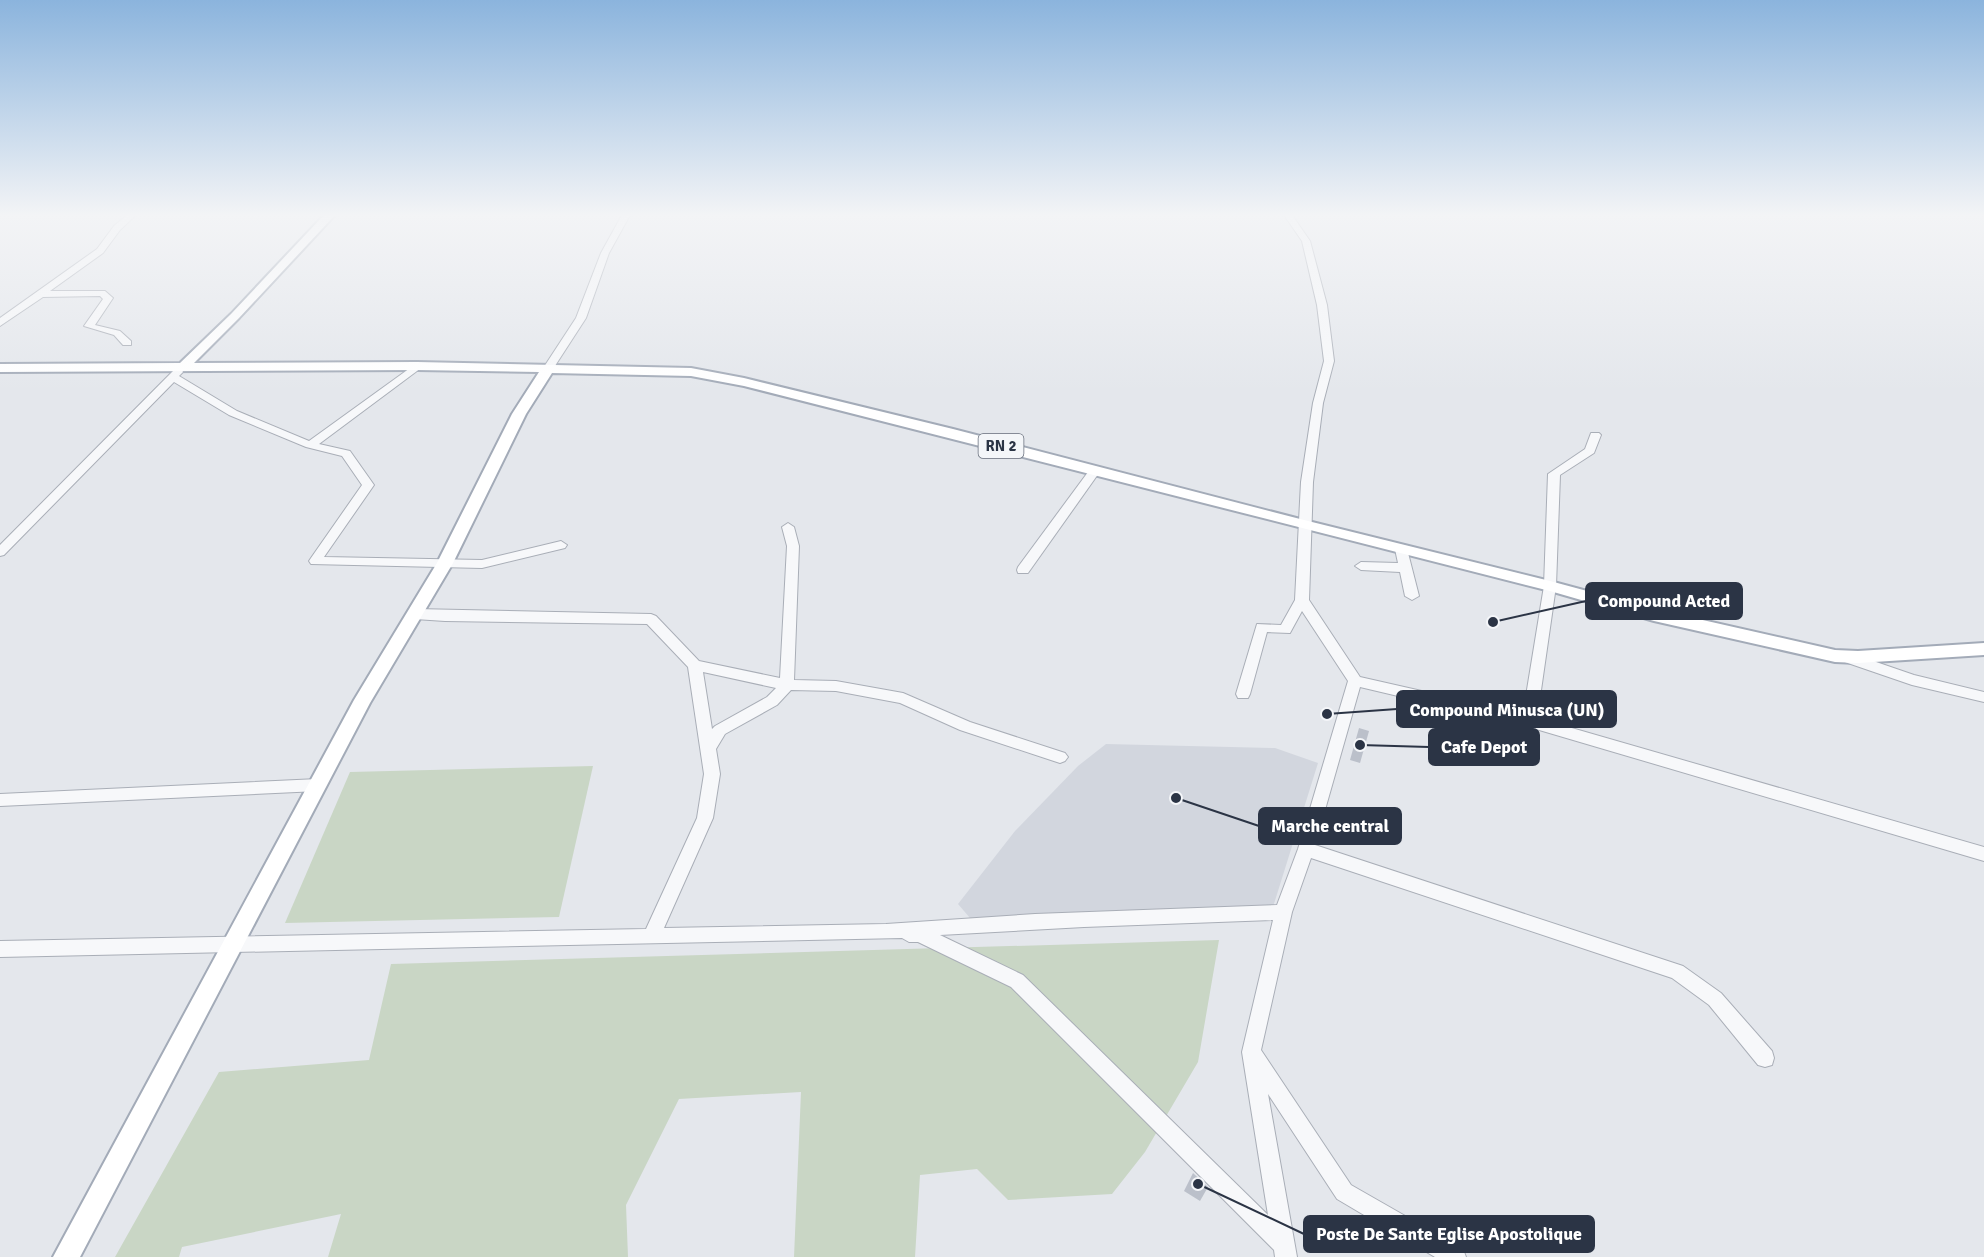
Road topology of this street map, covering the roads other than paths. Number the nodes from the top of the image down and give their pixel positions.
1 (70, 274) edge
2 (275, 274) edge
3 (597, 274) edge
4 (1314, 274) edge
5 (43, 294) junction
6 (0, 323) edge
7 (127, 343) dead end
8 (417, 366) junction
9 (0, 369) edge
10 (547, 370) junction
11 (178, 373) junction
12 (1595, 435) dead end
13 (310, 445) junction
14 (1095, 470) junction
15 (1304, 525) junction
16 (788, 527) dead end
17 (1401, 549) junction
18 (0, 552) edge
19 (445, 563) junction
20 (486, 563) dead end
21 (1361, 566) dead end
22 (1404, 568) junction
23 (1023, 570) dead end
24 (1550, 586) junction
25 (1412, 596) dead end
26 (1302, 600) junction
27 (415, 614) junction
28 (1984, 649) edge
29 (1847, 657) junction
30 (695, 665) junction
31 (1355, 681) junction
32 (788, 685) junction
33 (1243, 694) dead end
34 (1984, 697) edge
35 (1529, 721) junction
36 (708, 748) junction
37 (1060, 756) dead end
38 (318, 785) junction
39 (0, 801) edge
40 (1306, 849) junction
41 (1984, 854) edge
42 (1283, 912) junction
43 (886, 932) junction
44 (652, 935) junction
45 (234, 944) junction
46 (0, 949) edge
47 (1251, 1052) junction
48 (1765, 1058) dead end
49 (1285, 1251) edge
50 (66, 1257) edge
51 (1455, 1257) edge

1 - 5 street
2 - 11 main road
3 - 10 street
4 - 15 street
5 - 6 street
5 - 7 street
8 - 10 main road, RN 2
8 - 11 main road, RN 2
8 - 13 street
9 - 11 main road, RN 2
10 - 14 main road, RN 2
10 - 19 main road
11 - 13 street
11 - 18 street
12 - 24 street
13 - 19 street
14 - 15 main road, RN 2
14 - 23 street
15 - 17 main road, RN 2
15 - 26 street
16 - 32 street
17 - 22 street
17 - 24 main road, RN 2
19 - 20 street
19 - 27 main road
21 - 22 street
22 - 25 street
24 - 29 main road, RN 2
24 - 35 street
26 - 31 street
26 - 33 street
27 - 30 street
27 - 38 main road
28 - 29 main road, RN 2
29 - 34 street
30 - 32 street
30 - 36 street
31 - 35 street
31 - 40 street
32 - 36 street
32 - 37 street
35 - 41 street
36 - 44 street
38 - 39 street
38 - 45 main road
40 - 42 street
40 - 48 street
42 - 43 street
42 - 47 street
43 - 44 street
43 - 49 street
44 - 45 street
45 - 46 street
45 - 50 main road
47 - 49 street
47 - 51 street

